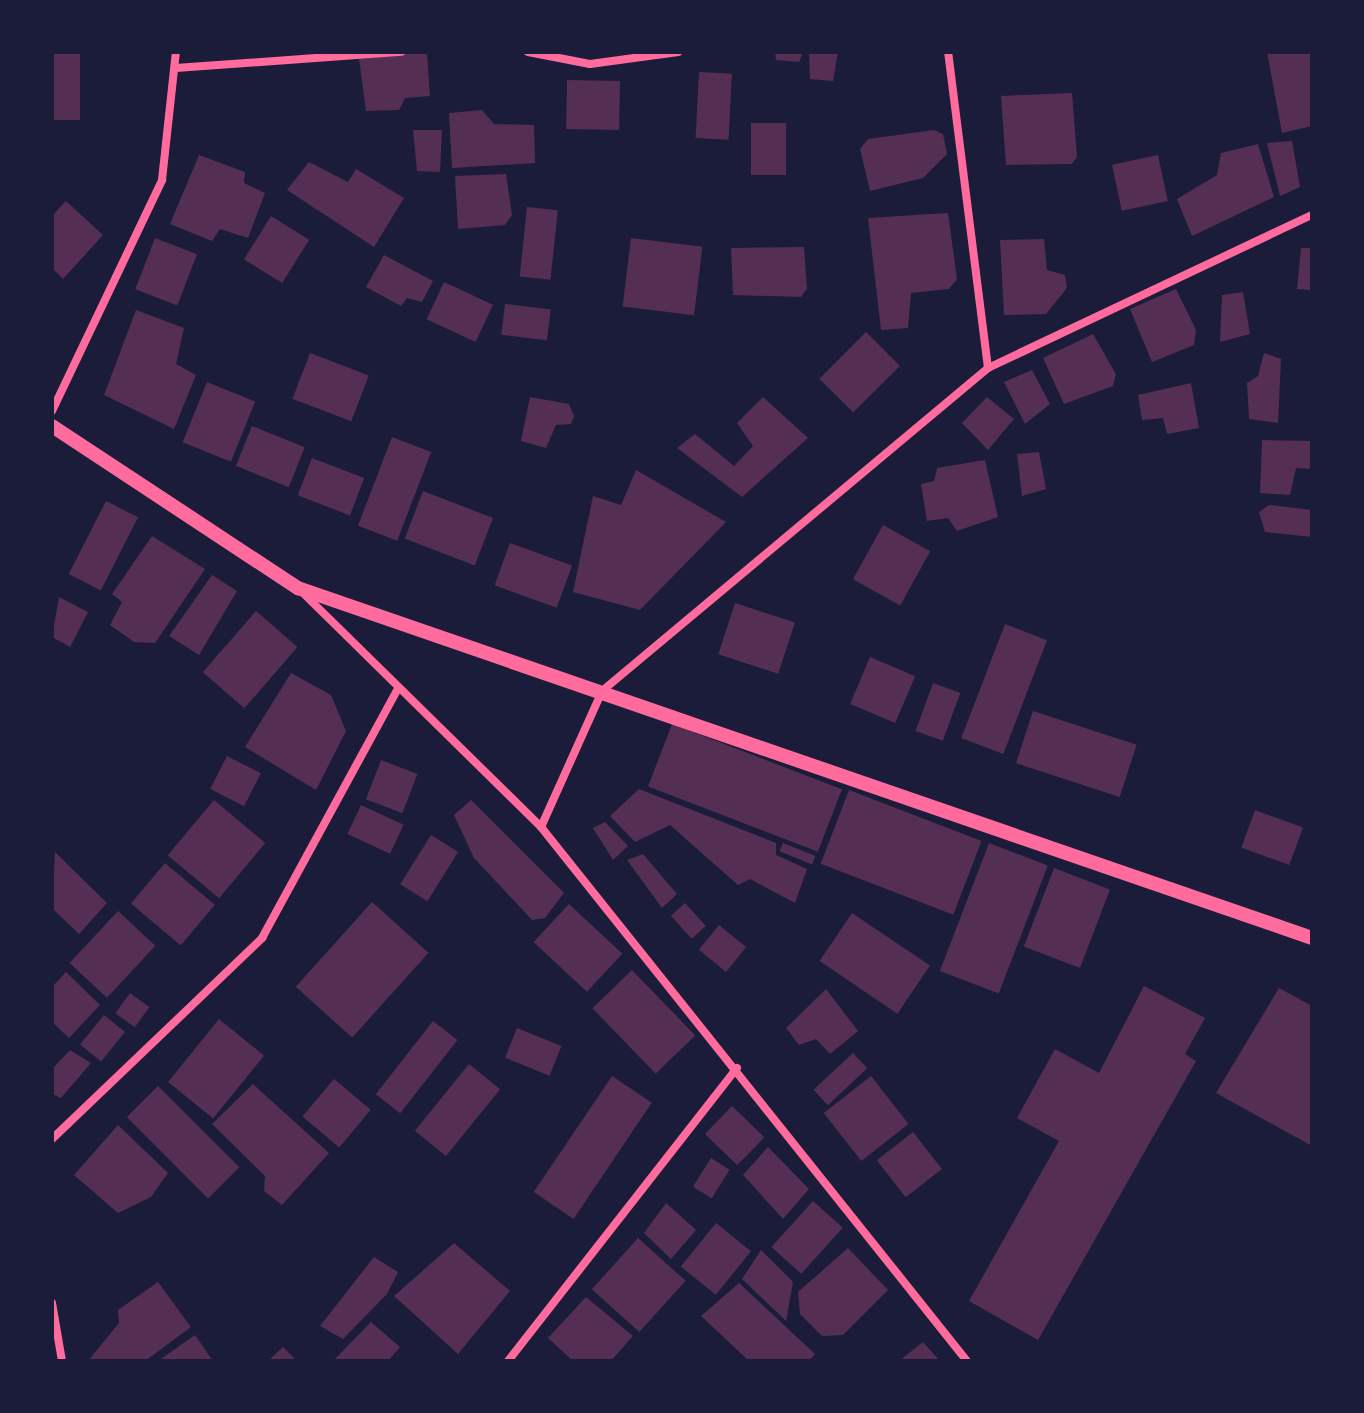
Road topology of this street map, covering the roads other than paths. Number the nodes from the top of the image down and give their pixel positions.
1 (176, 52) edge
2 (401, 52) edge
3 (528, 52) edge
4 (678, 52) edge
5 (948, 52) edge
6 (176, 68) junction
7 (1312, 215) edge
8 (988, 368) junction
9 (52, 411) edge
10 (52, 426) edge
11 (298, 588) junction
12 (397, 690) junction
13 (602, 691) junction
14 (541, 827) junction
15 (1312, 938) edge
16 (737, 1068) junction
17 (52, 1139) edge
18 (52, 1303) edge
19 (62, 1361) edge
20 (508, 1361) edge
21 (967, 1361) edge

1 - 6 street
2 - 6 street
3 - 4 street
5 - 8 street
6 - 9 street
7 - 8 street
8 - 13 street
10 - 11 street
11 - 12 street
11 - 13 street
12 - 14 street
12 - 17 street
13 - 14 street
13 - 15 street
14 - 16 street
16 - 20 street
16 - 21 street
18 - 19 street

